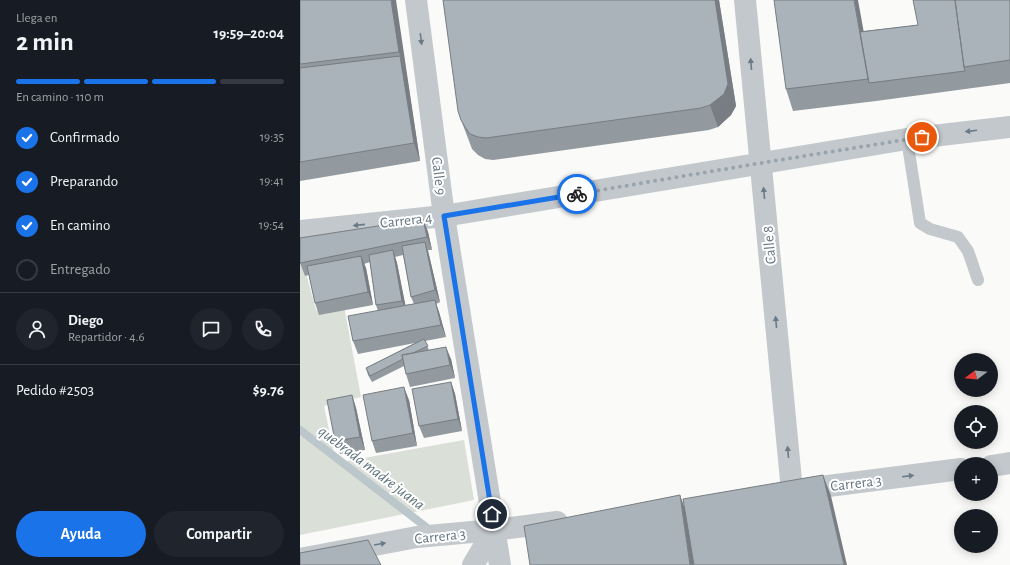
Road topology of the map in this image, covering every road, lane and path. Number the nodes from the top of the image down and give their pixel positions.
1 (416, 0) edge
2 (746, 0) edge
3 (1010, 126) edge
4 (907, 139) junction
5 (761, 163) junction
6 (444, 216) junction
7 (300, 231) edge
8 (978, 280) dead end
9 (1010, 463) edge
10 (998, 465) edge
11 (954, 470) edge
12 (784, 492) joint
13 (573, 520) edge
14 (494, 530) junction
15 (300, 559) edge
16 (472, 565) edge
17 (500, 565) edge

1 -> 6 street, Calle 9
5 -> 2 street, Calle 8
3 -> 4 street, Carrera 4
4 - 5 street, Carrera 4
4 - 8 lane
5 - 6 street, Carrera 4
12 -> 5 street, Calle 8
6 -> 7 street, Carrera 4
6 - 14 street, Calle 9
9 - 10 street
12 -> 11 street, Carrera 3
13 - 14 street, Carrera 3
15 -> 14 street, Carrera 3
14 - 16 street
14 - 17 street, Calle 9

